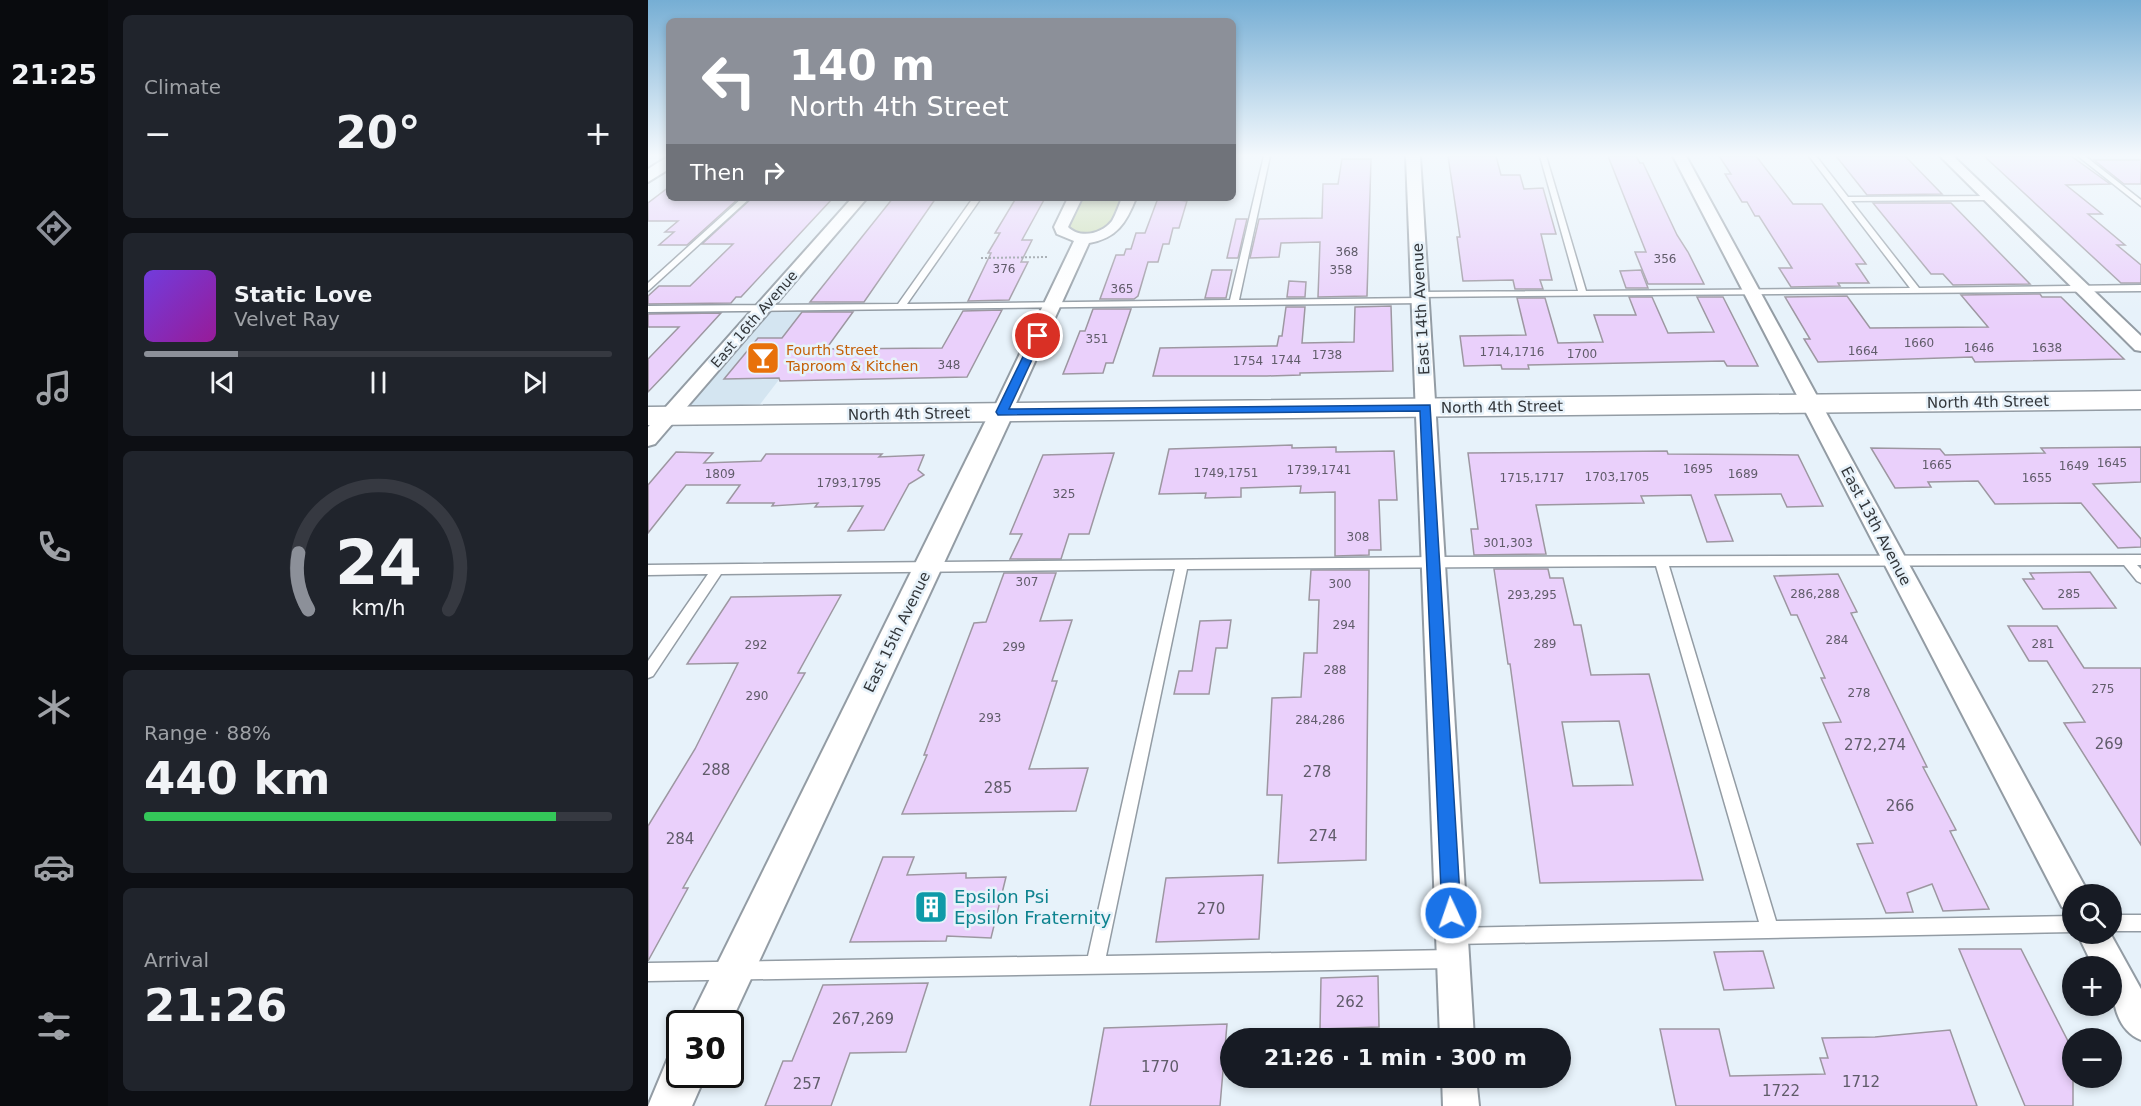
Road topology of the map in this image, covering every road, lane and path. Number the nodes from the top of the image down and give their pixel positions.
1 (736, 208) edge
2 (852, 208) edge
3 (970, 208) edge
4 (1070, 208) edge
5 (1124, 208) edge
6 (1255, 208) edge
7 (1416, 208) edge
8 (1558, 208) edge
9 (1706, 208) edge
10 (1853, 208) edge
11 (1999, 208) edge
12 (1083, 239) junction
13 (1049, 257) dead end
14 (981, 258) dead end
15 (648, 288) edge
16 (2141, 288) edge
17 (2082, 289) junction
18 (1916, 290) junction
19 (1751, 292) junction
20 (1583, 294) junction
21 (1420, 298) junction
22 (1234, 303) junction
23 (1053, 304) junction
24 (901, 306) junction
25 (764, 307) junction
26 (648, 309) edge
27 (2141, 346) edge
28 (2141, 400) edge
29 (1811, 403) junction
30 (1426, 407) junction
31 (1002, 412) junction
32 (658, 416) edge
33 (648, 439) edge
34 (1894, 560) junction
35 (2127, 560) junction
36 (2141, 560) edge
37 (1661, 561) junction
38 (1434, 562) junction
39 (1182, 565) junction
40 (928, 567) junction
41 (718, 569) junction
42 (648, 570) edge
43 (2141, 578) edge
44 (648, 672) edge
45 (2067, 884) edge
46 (2141, 922) edge
47 (2122, 923) edge
48 (2062, 924) edge
49 (1770, 930) junction
50 (1453, 947) junction
51 (1095, 964) junction
52 (735, 970) junction
53 (648, 972) edge
54 (2122, 988) edge
55 (715, 1010) edge
56 (2141, 1023) edge
57 (1457, 1028) edge
58 (677, 1088) edge
59 (1460, 1088) edge
60 (669, 1106) edge
61 (1461, 1106) edge

1 - 15 lane
2 - 25 street, East 16th Avenue
3 - 24 lane
4 - 12 street
5 - 12 street
6 - 22 lane
7 - 21 street, East 14th Avenue
8 - 20 lane
9 - 19 street, East 13th Avenue
10 - 18 lane
11 - 17 street
12 - 23 street, East 15th Avenue
13 - 14 path
16 - 17 lane
17 - 18 lane
17 - 27 street
18 - 19 lane
19 - 20 lane
19 - 29 street, East 13th Avenue
20 - 21 lane
21 - 22 lane
21 - 30 street, East 14th Avenue
22 - 23 lane
23 - 24 lane
23 - 31 street, East 15th Avenue
24 - 25 lane
25 - 26 lane
25 - 32 street, East 16th Avenue
28 - 29 main road, North 4th Street
29 - 30 main road, North 4th Street
29 - 34 street, East 13th Avenue
30 - 31 main road, North 4th Street
30 - 38 street, East 14th Avenue
31 - 32 main road, North 4th Street
31 - 40 street, East 15th Avenue
32 - 33 street, East 16th Avenue
34 - 35 lane
34 - 37 lane
34 - 45 street, East 13th Avenue
35 - 36 lane
35 - 43 lane
37 - 38 lane
37 - 49 lane
38 - 39 lane
38 - 50 street, East 14th Avenue
39 - 40 lane
39 - 51 lane
40 - 41 lane
40 - 52 street, East 15th Avenue
41 - 42 lane
41 - 44 lane
46 - 47 lane
48 - 49 lane
49 - 50 lane
50 - 51 lane
50 - 57 street, East 14th Avenue
51 - 52 lane
52 - 53 lane
52 - 55 street, East 15th Avenue
54 - 56 street
58 - 60 street
59 - 61 street

